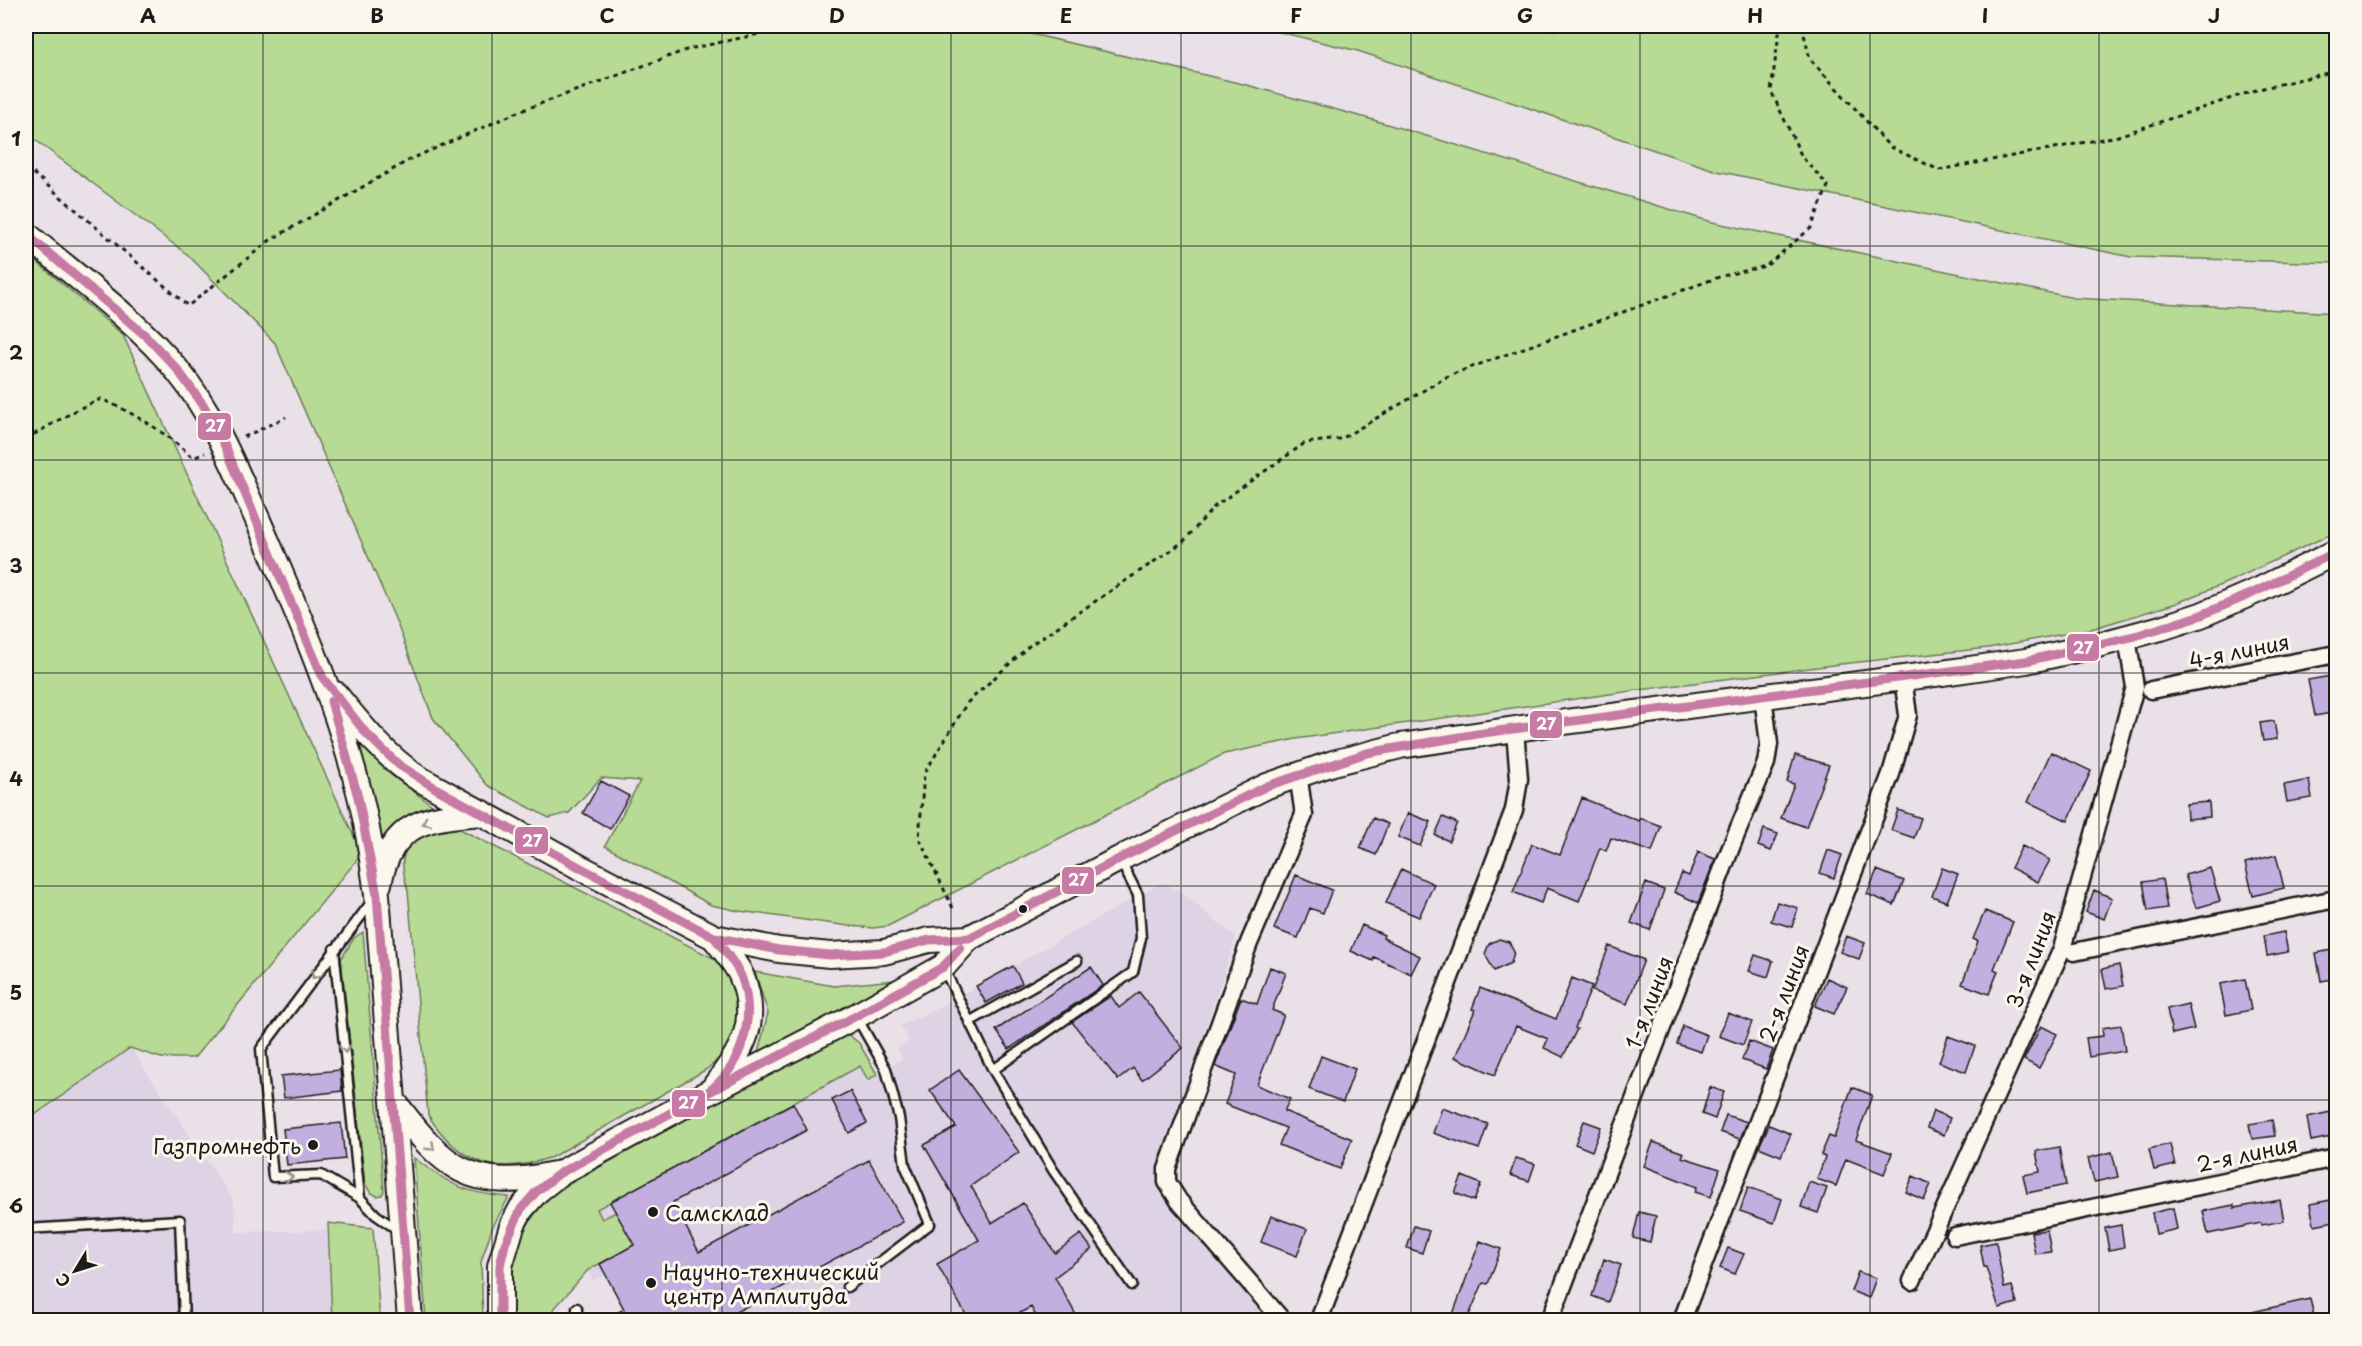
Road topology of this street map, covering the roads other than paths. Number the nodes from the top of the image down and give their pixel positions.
1 (26, 234) edge
2 (2337, 552) edge
3 (2127, 638) junction
4 (2337, 654) edge
5 (323, 678) junction
6 (1903, 678) junction
7 (2151, 690) dead end
8 (1763, 696) junction
9 (1515, 730) junction
10 (1298, 774) junction
11 (483, 813) junction
12 (1119, 859) junction
13 (377, 895) junction
14 (2337, 899) edge
15 (714, 937) junction
16 (969, 938) junction
17 (334, 950) junction
18 (2074, 951) dead end
19 (1077, 961) dead end
20 (943, 967) junction
21 (856, 1016) junction
22 (969, 1022) junction
23 (993, 1070) junction
24 (711, 1091) junction
25 (394, 1102) junction
26 (2337, 1158) edge
27 (560, 1173) junction
28 (360, 1198) junction
29 (26, 1229) edge
30 (404, 1234) junction
31 (1955, 1236) dead end
32 (1912, 1281) dead end
33 (1132, 1285) dead end
34 (847, 1287) dead end
35 (577, 1308) dead end
36 (184, 1320) edge
37 (410, 1320) edge
38 (500, 1320) edge
39 (577, 1320) edge
40 (1282, 1320) edge
41 (1319, 1320) edge
42 (1550, 1320) edge
43 (1682, 1320) edge

1 - 5 street
2 - 3 street
3 - 6 street
3 - 32 street, 3-я линия
4 - 7 street, 4-я линия
5 - 11 street
5 - 13 street
6 - 8 street
6 - 43 street, 2-я линия
8 - 9 street
8 - 42 street, 1-я линия
9 - 10 street
9 - 41 street
10 - 12 street
10 - 40 street
11 -> 13 street
11 - 15 street
12 - 16 street
12 - 23 lane
13 - 17 lane
13 - 25 street
14 - 18 street, 3-я линия
15 - 16 street
15 - 24 street
16 - 20 street
17 -> 28 lane
17 -> 28 lane
19 - 22 lane
20 - 21 street
20 - 22 lane
21 - 24 street
21 - 34 lane
22 - 23 lane
23 - 33 lane
24 - 27 street
25 -> 27 street
25 - 30 street
26 - 31 street, 2-я линия
27 - 38 street
28 - 30 lane
29 - 36 lane
30 - 37 street
35 - 39 lane

